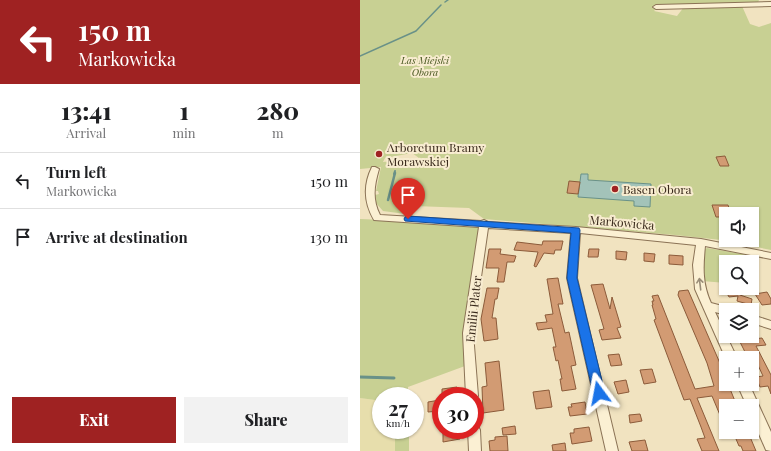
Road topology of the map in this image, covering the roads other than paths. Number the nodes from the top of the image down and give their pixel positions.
1 (771, 4) edge
2 (656, 7) dead end
3 (375, 169) dead end
4 (484, 223) junction
5 (576, 230) junction
6 (701, 242) junction
7 (771, 256) edge
8 (707, 305) junction
9 (719, 309) edge
10 (759, 322) edge
11 (771, 326) edge
12 (728, 351) edge
13 (471, 387) edge
14 (746, 391) edge
15 (474, 439) edge
16 (771, 446) edge
17 (475, 451) edge
18 (612, 451) edge

1 - 2 street
3 - 4 street, Markowicka
4 - 5 street, Markowicka
4 - 13 street, Emilii Plater
5 - 6 street, Markowicka
5 - 18 street
6 - 7 street, Markowicka
8 -> 6 street
8 - 9 street
8 - 12 street
10 - 11 street
14 - 16 street
15 - 17 street

